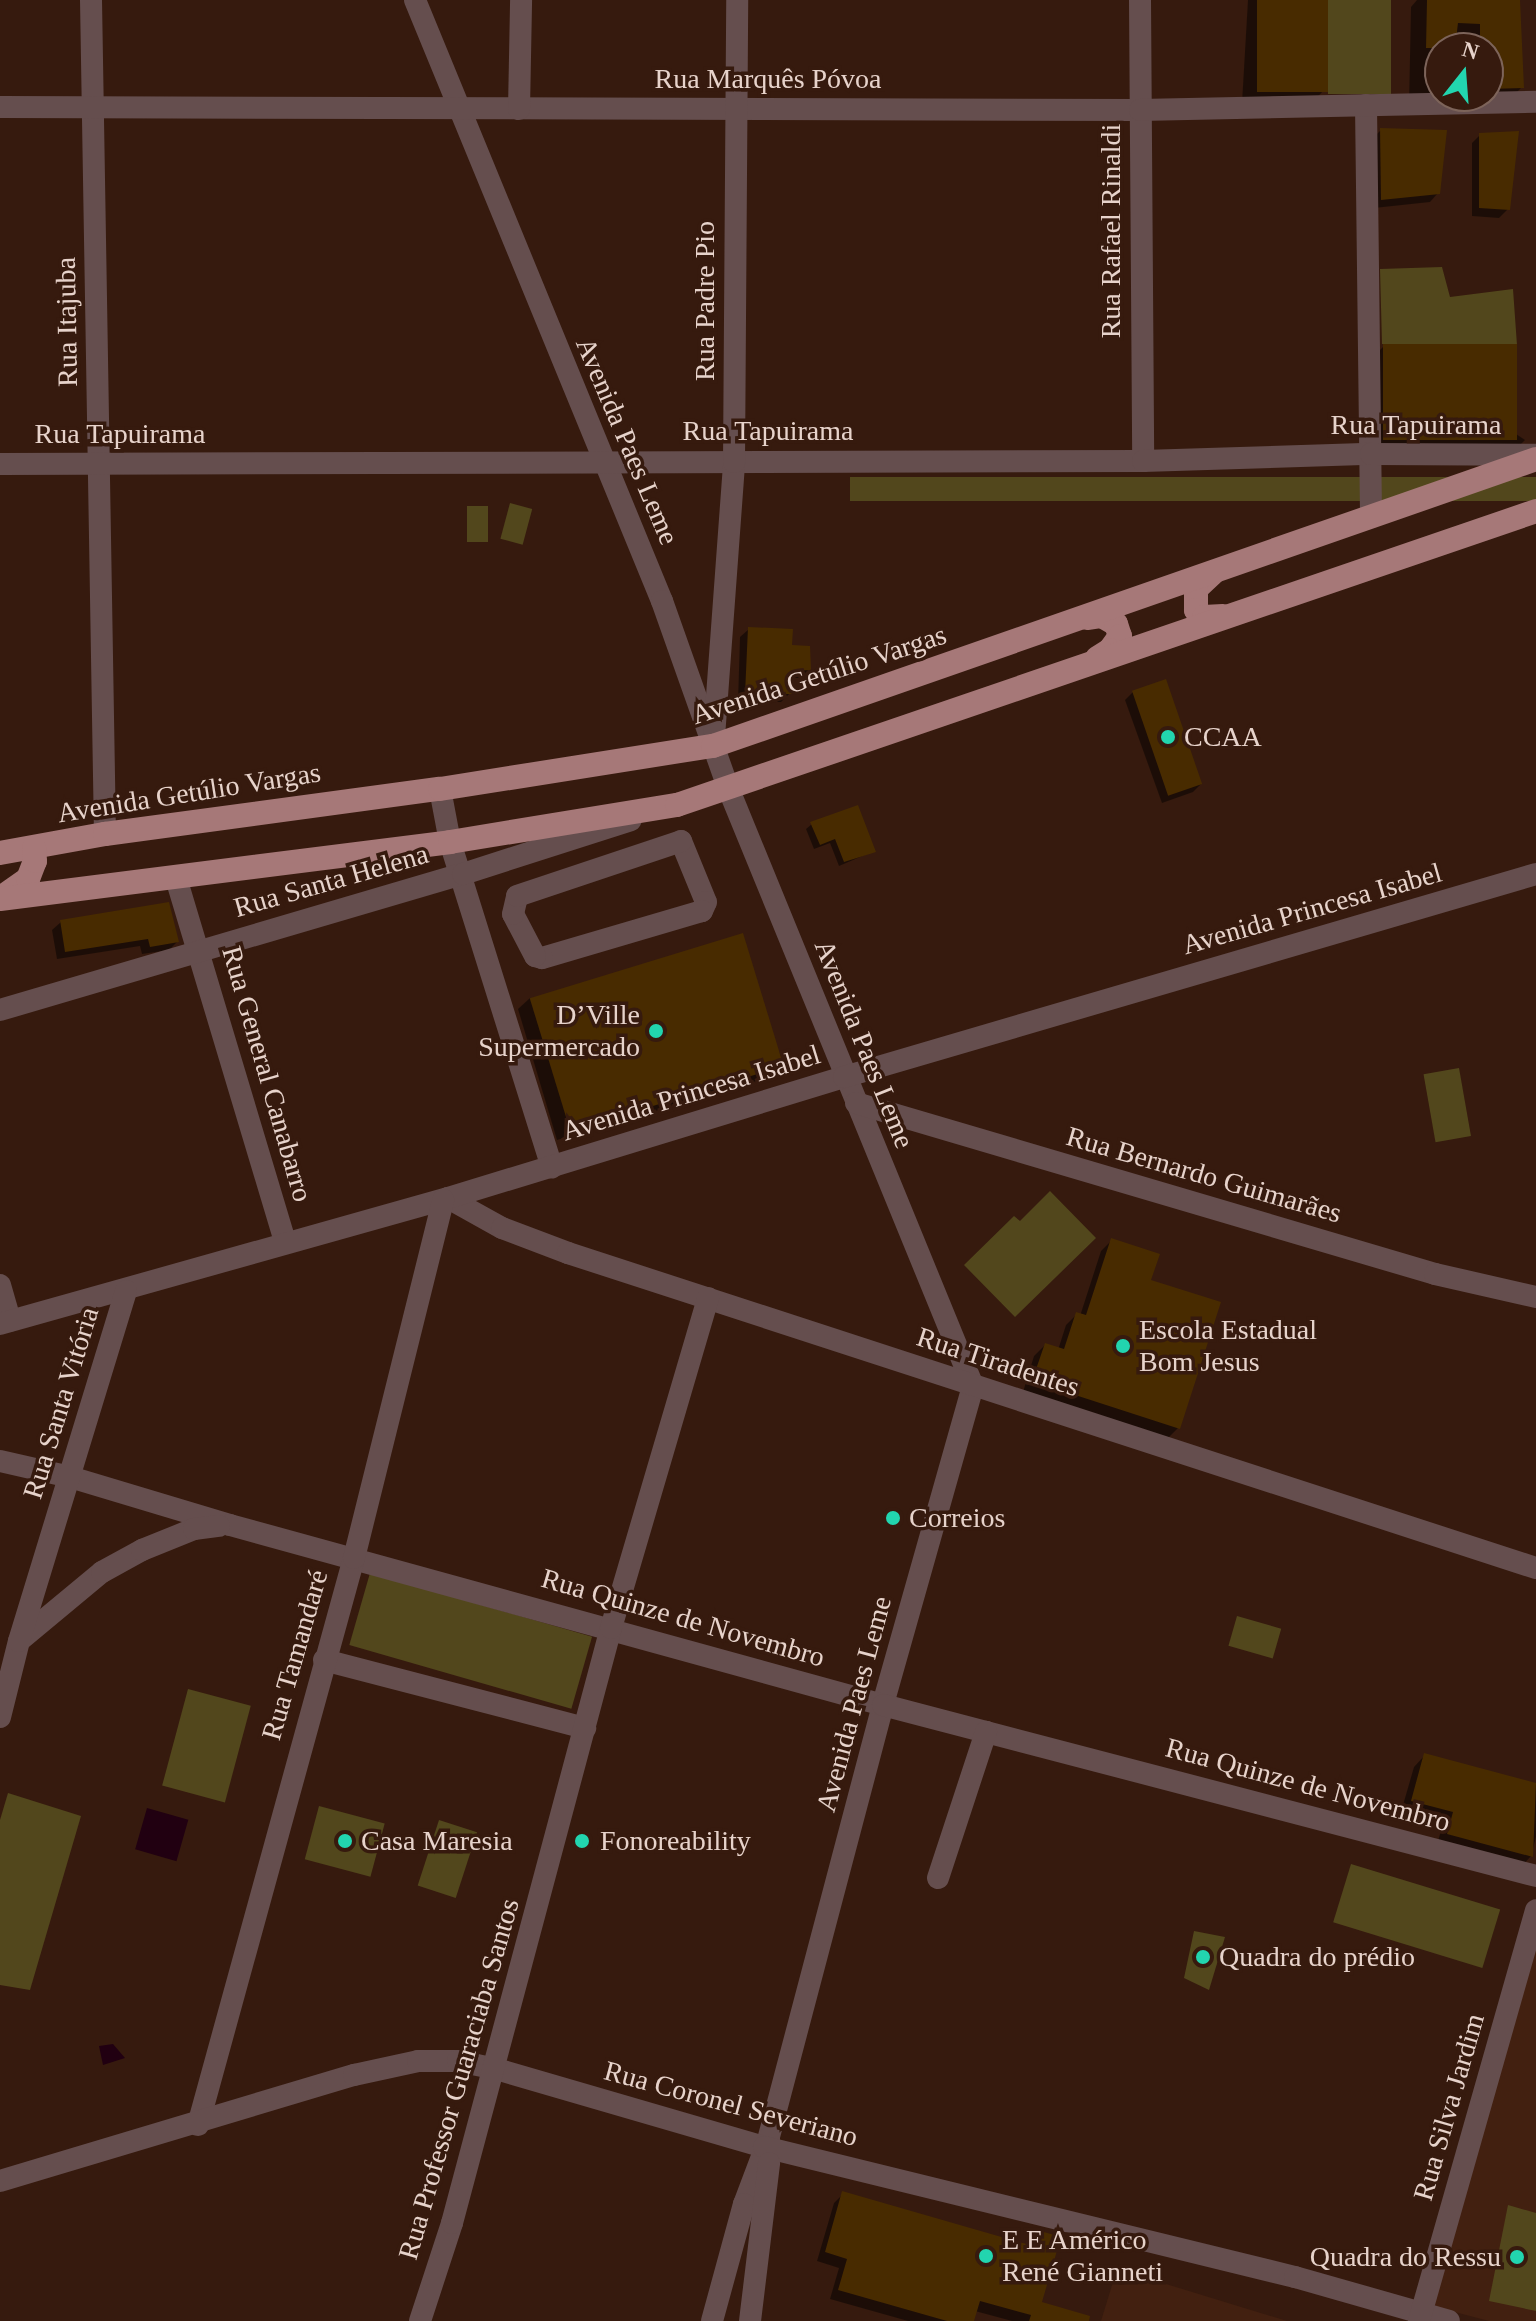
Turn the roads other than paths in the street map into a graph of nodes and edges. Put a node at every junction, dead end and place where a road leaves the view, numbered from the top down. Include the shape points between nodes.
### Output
1 (91, 0) edge
2 (415, 0) edge
3 (521, 0) edge
4 (737, 0) edge
5 (1140, 0) edge
6 (1536, 102) edge
7 (1366, 105) junction
8 (0, 107) edge
9 (92, 107) junction
10 (736, 108) junction
11 (519, 109) junction
12 (459, 110) junction
13 (1140, 110) junction
14 (1371, 454) junction
15 (1536, 457) edge
16 (602, 461) junction
17 (1143, 461) junction
18 (734, 462) junction
19 (0, 464) edge
20 (100, 465) junction
21 (1536, 511) edge
22 (1371, 517) junction
23 (1222, 567) junction
24 (1235, 614) junction
25 (1077, 619) junction
26 (1088, 663) junction
27 (713, 746) junction
28 (440, 789) junction
29 (729, 790) junction
30 (677, 805) junction
31 (105, 834) junction
32 (575, 838) junction
33 (450, 842) junction
34 (34, 848) junction
35 (0, 853) edge
36 (463, 874) junction
37 (583, 874) junction
38 (1536, 874) edge
39 (176, 878) junction
40 (0, 899) edge
41 (513, 914) junction
42 (478, 924) junction
43 (200, 951) junction
44 (0, 1010) edge
45 (844, 1077) junction
46 (856, 1103) junction
47 (552, 1167) junction
48 (445, 1199) junction
49 (285, 1242) junction
50 (0, 1285) edge
51 (126, 1291) junction
52 (1536, 1297) edge
53 (708, 1298) junction
54 (5, 1323) edge
55 (973, 1386) junction
56 (0, 1461) edge
57 (70, 1477) junction
58 (230, 1525) junction
59 (354, 1558) junction
60 (1536, 1568) edge
61 (611, 1628) junction
62 (19, 1641) junction
63 (324, 1660) junction
64 (883, 1705) junction
65 (0, 1717) edge
66 (585, 1728) junction
67 (986, 1732) junction
68 (1536, 1876) edge
69 (938, 1878) dead end
70 (1536, 1910) edge
71 (496, 2069) junction
72 (198, 2125) junction
73 (768, 2145) junction
74 (0, 2181) edge
75 (1420, 2317) edge
76 (420, 2321) edge
77 (712, 2321) edge
78 (750, 2321) edge
79 (1449, 2321) edge

1 - 9 street, Rua Itajuba
2 - 12 street, Avenida Paes Leme
3 - 11 street
4 - 10 street, Rua Padre Pio
5 - 13 street, Rua Rafael Rinaldi
6 - 7 street, Rua Marquês Póvoa
7 - 13 street, Rua Marquês Póvoa
7 - 14 street
8 - 9 street, Rua Marquês Póvoa
9 - 12 street, Rua Marquês Póvoa
9 - 20 street, Rua Itajuba
10 - 11 street, Rua Marquês Póvoa
10 - 13 street, Rua Marquês Póvoa
10 - 18 street, Rua Padre Pio
11 - 12 street, Rua Marquês Póvoa
12 - 16 street, Avenida Paes Leme
13 - 17 street, Rua Rafael Rinaldi
14 - 15 street, Rua Tapuirama
14 - 17 street, Rua Tapuirama
14 - 22 street
15 - 22 main road, Avenida Getúlio Vargas
16 - 18 street, Rua Tapuirama
16 - 20 street, Rua Tapuirama
16 - 27 street, Avenida Paes Leme via 662,601
17 - 18 street, Rua Tapuirama
18 - 27 street, Rua Padre Pio
19 - 20 street, Rua Tapuirama
20 - 31 street, Rua Itajuba
21 - 24 main road
22 - 23 main road, Avenida Getúlio Vargas
23 - 24 main road via 1196,589 1196,610 1204,617
23 - 25 main road, Avenida Getúlio Vargas
24 - 26 main road
25 - 26 main road via 1102,616 1116,624 1120,636 1110,650
25 - 27 main road, Avenida Getúlio Vargas
26 - 29 main road
27 - 28 main road, Avenida Getúlio Vargas
27 - 29 street, Avenida Paes Leme
28 - 31 main road, Avenida Getúlio Vargas
28 - 33 street
29 - 30 main road
29 - 45 street, Avenida Paes Leme
30 - 32 street, Rua Santa Helena
30 - 33 main road
31 - 34 main road, Avenida Getúlio Vargas
32 - 36 street, Rua Santa Helena
32 - 37 street
33 - 36 street
33 - 39 main road
34 - 35 main road, Avenida Getúlio Vargas
34 - 40 main road via 28,879
36 - 42 street
36 - 43 street, Rua Santa Helena
37 - 41 street via 517,896
37 - 41 street via 681,841 706,902 702,911 542,958 535,956
38 - 45 street, Avenida Princesa Isabel
39 - 40 main road
39 - 43 street, Rua General Canabarro
41 - 42 street
42 - 47 street
43 - 44 street, Rua Santa Helena
43 - 49 street, Rua General Canabarro
45 - 46 street, Avenida Paes Leme
45 - 47 street, Avenida Princesa Isabel
46 - 52 street, Rua Bernardo Guimarães via 1419,1269
46 - 55 street, Avenida Paes Leme
47 - 48 street, Avenida Princesa Isabel
48 - 49 street, Avenida Princesa Isabel
48 - 53 street, Rua Tiradentes via 502,1228
48 - 59 street, Rua Tamandaré
49 - 51 street, Avenida Princesa Isabel
50 - 54 street
51 - 54 street, Avenida Princesa Isabel
51 - 57 street, Rua Santa Vitória
53 - 55 street, Rua Tiradentes
53 - 61 street, Rua Professor Guaraciaba Santos
55 - 60 street, Rua Tiradentes
55 - 64 street, Avenida Paes Leme
56 - 57 street, Rua Quinze de Novembro
57 - 58 street, Rua Quinze de Novembro
57 - 62 street, Rua Santa Vitória
58 - 59 street, Rua Quinze de Novembro
58 - 62 street via 194,1529 142,1550 102,1572
59 - 61 street, Rua Quinze de Novembro
59 - 63 street, Rua Tamandaré
61 - 64 street, Rua Quinze de Novembro
61 - 66 street, Rua Professor Guaraciaba Santos
62 - 65 street, Rua Santa Vitória
63 - 66 street
63 - 72 street, Rua Tamandaré
64 - 67 street, Rua Quinze de Novembro
64 - 73 street, Avenida Paes Leme
66 - 71 street, Rua Professor Guaraciaba Santos
67 - 68 street, Rua Quinze de Novembro
67 - 69 street
70 - 75 street, Rua Silva Jardim
71 - 72 street, Rua Coronel Severiano via 458,2061 418,2061 354,2075
71 - 73 street, Rua Coronel Severiano
71 - 76 street, Rua Professor Guaraciaba Santos
72 - 74 street, Rua Coronel Severiano
73 - 75 street, Rua Coronel Severiano via 1295,2277
73 - 77 street
73 - 78 street
75 - 79 street, Rua Coronel Severiano

